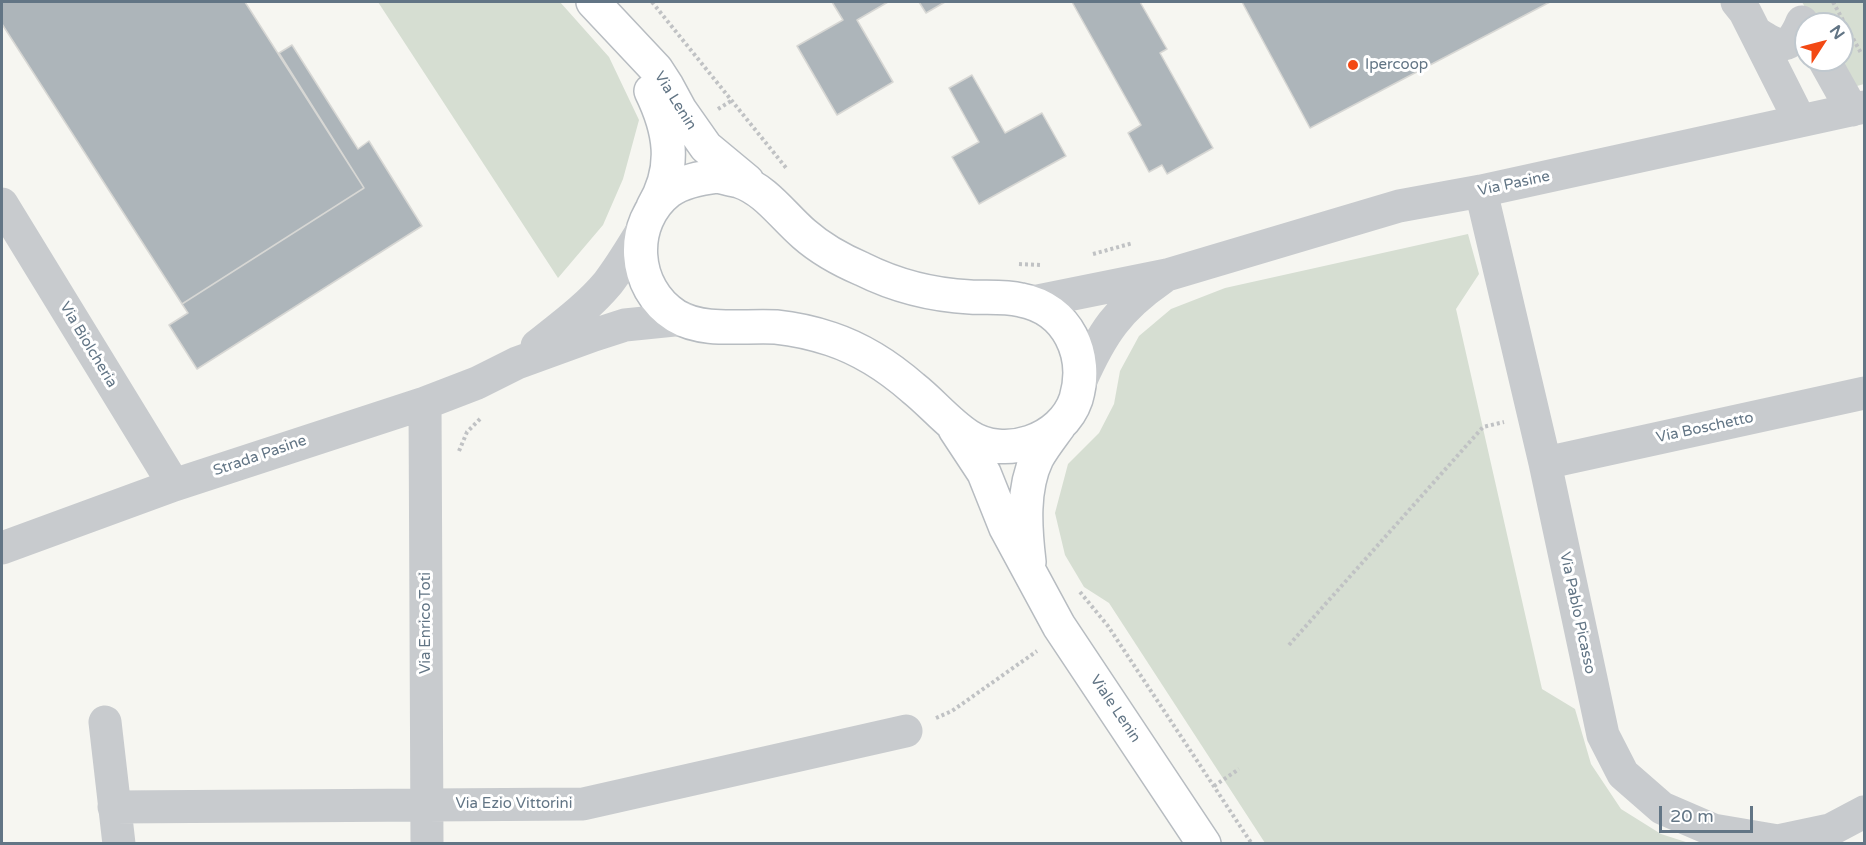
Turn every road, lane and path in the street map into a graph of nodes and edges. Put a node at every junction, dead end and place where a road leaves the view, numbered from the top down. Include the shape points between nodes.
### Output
1 (593, 2) edge
2 (652, 2) edge
3 (1737, 2) edge
4 (1833, 2) edge
5 (1755, 32) junction
6 (1794, 39) edge
7 (1864, 60) edge
8 (1832, 72) edge
9 (731, 101) junction
10 (1858, 109) edge
11 (1800, 121) junction
12 (690, 125) junction
13 (790, 173) dead end
14 (1481, 191) junction
15 (762, 194) junction
16 (2, 204) edge
17 (647, 220) junction
18 (11, 237) edge
19 (1133, 243) dead end
20 (1089, 255) dead end
21 (1008, 264) dead end
22 (1045, 265) dead end
23 (1167, 275) junction
24 (1033, 302) junction
25 (684, 319) junction
26 (517, 363) junction
27 (1081, 380) junction
28 (1864, 393) edge
29 (425, 403) junction
30 (491, 413) dead end
31 (1534, 415) junction
32 (950, 422) junction
33 (1061, 424) junction
34 (457, 456) dead end
35 (1545, 463) junction
36 (174, 485) junction
37 (2, 548) edge
38 (1030, 572) junction
39 (1077, 587) dead end
40 (1108, 626) junction
41 (1289, 645) dead end
42 (1074, 648) junction
43 (105, 722) dead end
44 (906, 731) joint
45 (1239, 769) dead end
46 (1214, 786) junction
47 (427, 805) junction
48 (114, 807) junction
49 (1864, 812) edge
50 (119, 843) edge
51 (427, 843) edge
52 (1204, 843) edge
53 (1252, 843) edge

1 - 12 main road, Via Lenin via 656,69
1 - 17 main road, Via Lenin via 661,110 669,149 668,171
2 - 9 path
3 - 5 street
4 - 7 path
5 - 6 street via 1773,44 1784,45
5 - 11 street
8 - 10 street
9 - 12 path
9 - 13 path
10 - 11 street, Via Pasine
11 - 14 street, Via Pasine
12 - 15 main road, Via Lenin via 714,154
14 - 23 street, Via Pasine via 1400,206
14 - 31 street, Via Pablo Picasso
15 - 17 main road via 741,181 717,176 692,180 670,190
15 - 24 main road via 829,253 900,286 941,295 1009,297
16 - 18 street, Via Biolcheria
17 - 25 main road via 639,256 645,280 658,301
17 - 26 street via 606,284
18 - 36 street, Via Biolcheria
19 - 20 path
21 - 22 path
23 - 24 street, Via Pasine
23 - 27 street via 1116,317 1101,337
24 - 27 main road via 1054,315 1070,333 1079,355
25 - 26 street via 625,325
25 - 32 main road via 701,325 794,330 833,340 892,371
26 - 29 street, Strada Pasine
27 - 33 main road via 1074,403
28 - 35 street, Via Boschetto
29 - 36 street, Strada Pasine
29 - 47 street, Via Enrico Toti
30 - 34 path via 467,432
31 - 35 street, Via Pablo Picasso
31 - 41 path via 1483,427
32 - 33 main road via 970,438 993,446 1018,446 1041,438
32 - 38 main road, Viale Lenin via 984,473 1006,528
33 - 38 main road via 1037,458 1028,492
35 - 49 street, Via Pablo Picasso via 1603,735 1623,774 1662,808 1713,830 1778,841 1830,830
36 - 37 street, Strada Pasine
38 - 42 main road, Viale Lenin
39 - 40 path
40 - 42 path
40 - 46 path
42 - 44 path via 1052,664 1042,648 952,711
42 - 52 main road, Viale Lenin
43 - 48 street
44 - 47 street, Via Ezio Vittorini via 583,804
45 - 46 path
46 - 53 path
47 - 48 street, Via Ezio Vittorini
47 - 51 street, Via Enrico Toti
48 - 50 street

